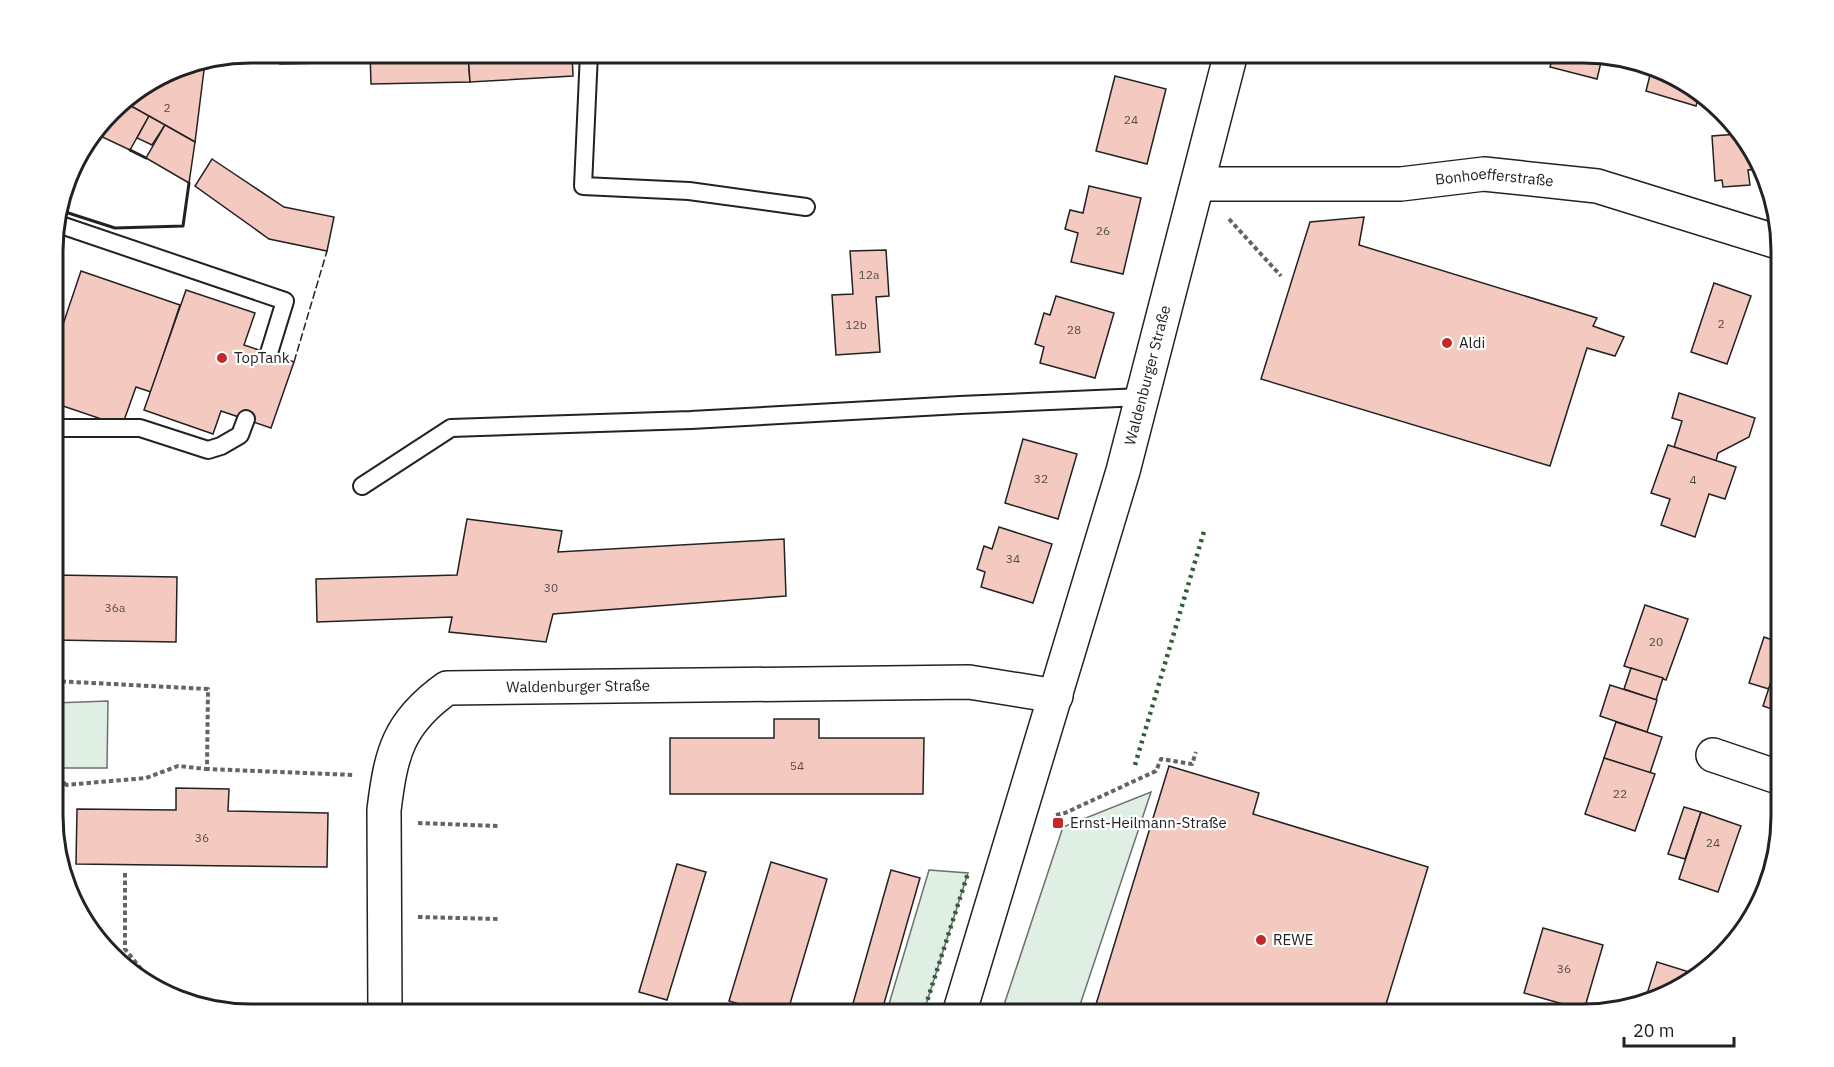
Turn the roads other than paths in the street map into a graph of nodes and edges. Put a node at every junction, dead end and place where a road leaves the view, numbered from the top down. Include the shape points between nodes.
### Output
1 (589, 63) edge
2 (1228, 63) edge
3 (1198, 184) junction
4 (806, 207) dead end
5 (65, 227) edge
6 (1771, 240) edge
7 (269, 353) dead end
8 (1142, 397) junction
9 (246, 419) dead end
10 (63, 428) edge
11 (362, 486) dead end
12 (1056, 696) junction
13 (1713, 755) dead end
14 (1771, 775) edge
15 (385, 1004) edge
16 (962, 1004) edge

1 - 4 lane via 583,186 689,191
2 - 3 street, Waldenburger Straße
3 - 6 street, Bonhoefferstraße via 1401,184 1484,174 1597,186
3 - 8 street, Waldenburger Straße
5 - 7 lane via 285,301
8 - 11 lane via 451,428
8 - 12 street, Waldenburger Straße
9 - 10 lane via 240,435 208,450 140,428
12 - 15 street, Waldenburger Straße via 969,682 447,688 426,703 407,725 394,751 388,777 384,810
12 - 16 street, Waldenburger Straße
13 - 14 street

